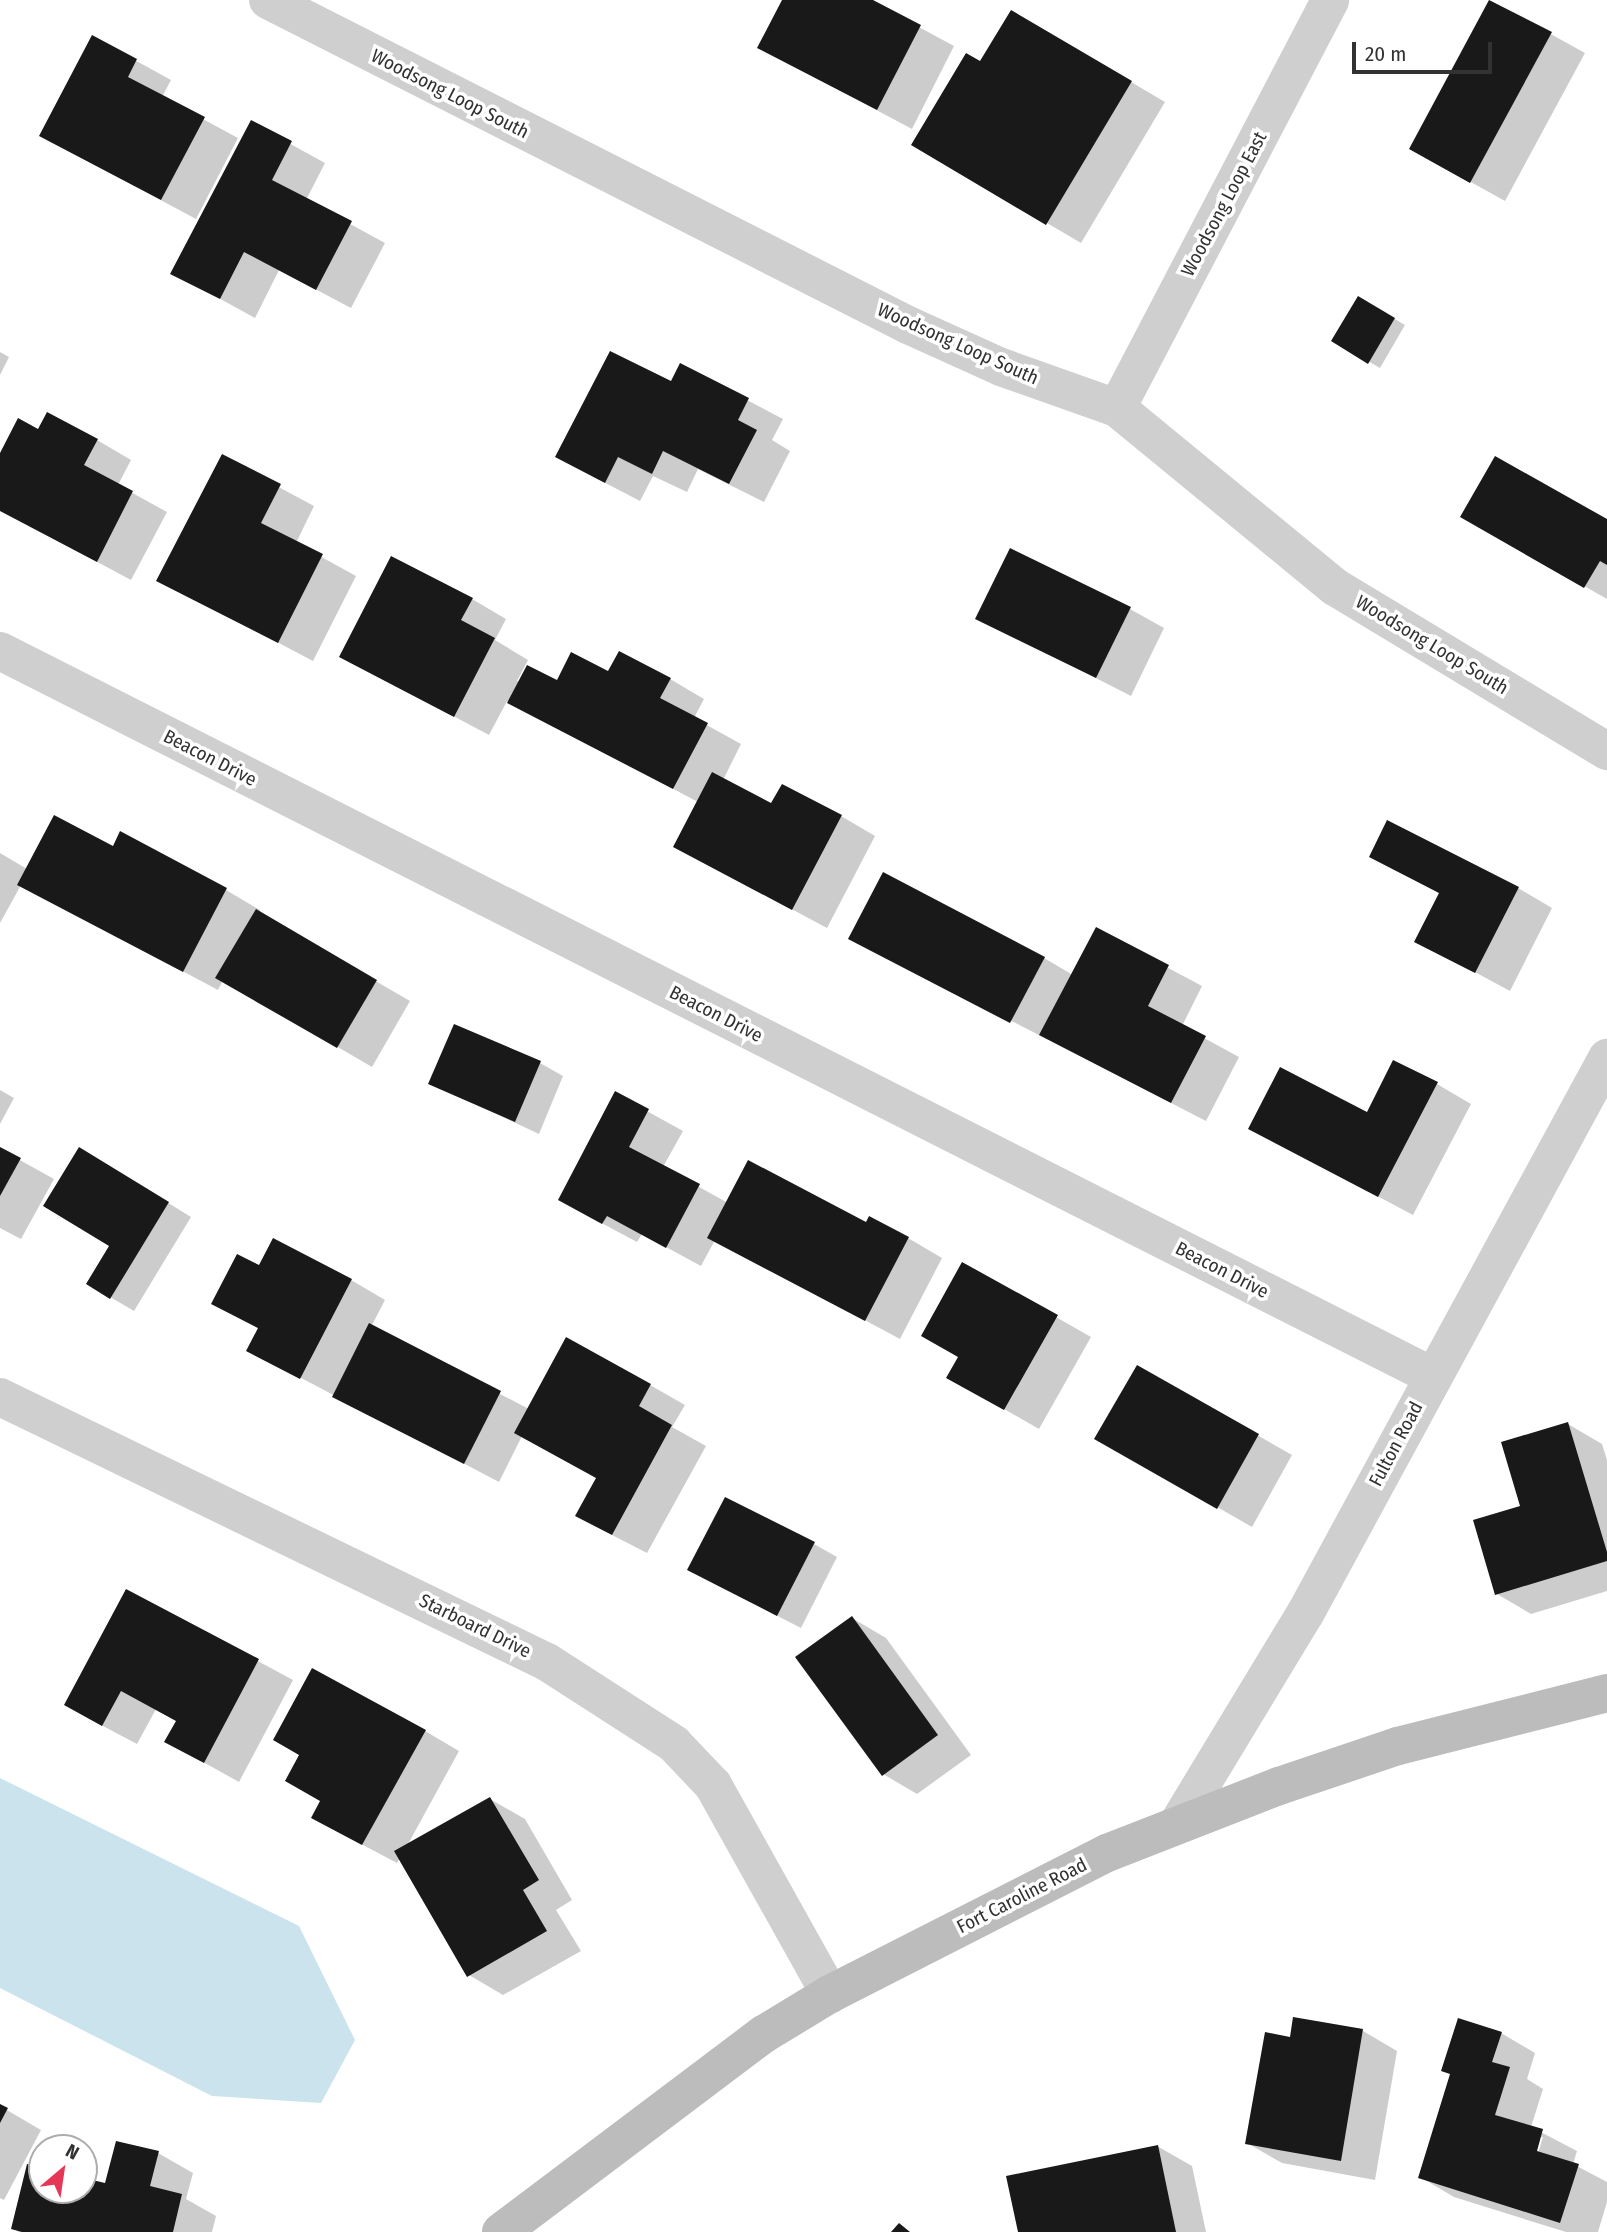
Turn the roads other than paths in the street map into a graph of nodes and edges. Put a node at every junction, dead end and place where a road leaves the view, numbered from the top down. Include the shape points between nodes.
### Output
1 (268, 0) edge
2 (1330, 0) edge
3 (1117, 408) junction
4 (0, 651) edge
5 (1607, 751) edge
6 (1607, 1058) edge
7 (1433, 1376) junction
8 (0, 1397) edge
9 (1607, 1693) edge
10 (1177, 1825) junction
11 (830, 1994) junction
12 (501, 2232) edge

1 - 3 street, Woodsong Loop South via 908,325 1001,367
2 - 3 street, Woodsong Loop East
3 - 5 street, Woodsong Loop South via 1335,587
4 - 7 street, Beacon Drive
6 - 7 street, Fulton Road
7 - 10 street, Fulton Road via 1305,1614
8 - 11 street, Starboard Drive via 547,1662 674,1744 713,1785
9 - 10 street, Fort Caroline Road via 1398,1746
10 - 11 street, Fort Caroline Road via 1107,1853
11 - 12 street, Fort Caroline Road via 764,2034

